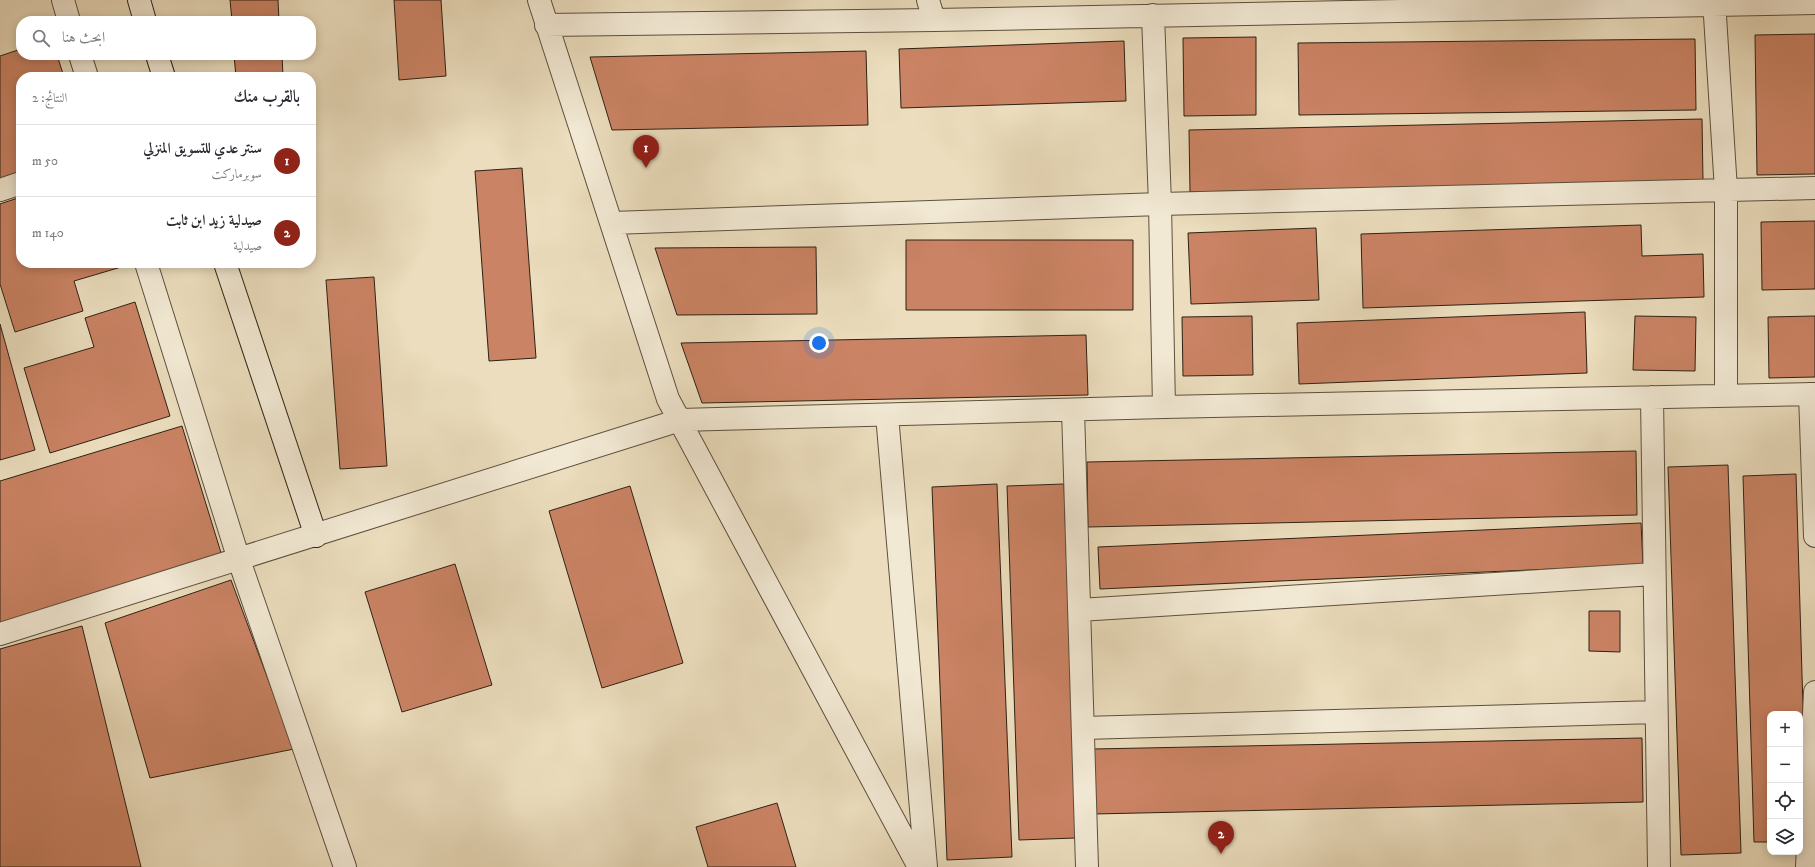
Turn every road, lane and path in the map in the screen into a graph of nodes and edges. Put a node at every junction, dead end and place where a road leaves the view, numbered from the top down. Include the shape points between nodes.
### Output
1 (63, 0) edge
2 (139, 0) edge
3 (539, 0) edge
4 (1714, 3) edge
5 (1815, 3) edge
6 (932, 10) edge
7 (1153, 15) junction
8 (68, 16) edge
9 (144, 16) edge
10 (546, 25) junction
11 (82, 60) edge
12 (159, 60) edge
13 (85, 72) edge
14 (162, 72) edge
15 (16, 184) edge
16 (1815, 188) edge
17 (0, 190) edge
18 (1726, 190) junction
19 (1160, 204) junction
20 (612, 223) junction
21 (148, 268) edge
22 (227, 268) edge
23 (1813, 394) edge
24 (1726, 396) junction
25 (1652, 397) junction
26 (1164, 407) junction
27 (1073, 410) junction
28 (886, 415) junction
29 (680, 420) junction
30 (316, 536) junction
31 (1815, 536) edge
32 (239, 560) junction
33 (1654, 574) junction
34 (1079, 610) junction
35 (0, 634) edge
36 (1815, 692) edge
37 (1656, 712) junction
38 (1083, 728) junction
39 (345, 867) edge
40 (919, 867) edge
41 (926, 867) edge
42 (1087, 867) edge
43 (1659, 867) edge
44 (1807, 867) edge

1 - 8 street
2 - 9 street
3 - 10 street
4 - 5 street
4 - 7 street
4 - 18 street
6 - 7 street
6 - 10 street
7 - 19 street
10 - 20 street
11 - 13 street
12 - 14 street
15 - 17 street
16 - 18 street
18 - 19 street
18 - 24 street
19 - 20 street
19 - 26 street
20 - 29 street via 668,399
21 - 32 street
22 - 30 street
23 - 24 street
23 - 31 street
24 - 25 street
25 - 26 street
25 - 33 street
26 - 27 street
27 - 28 street
27 - 34 street
28 - 29 street
28 - 41 street
29 - 30 street
29 - 40 street
30 - 32 street
32 - 35 street
32 - 39 street
33 - 34 street
33 - 37 street
34 - 38 street
36 - 44 street
37 - 38 street
37 - 43 street
38 - 42 street

